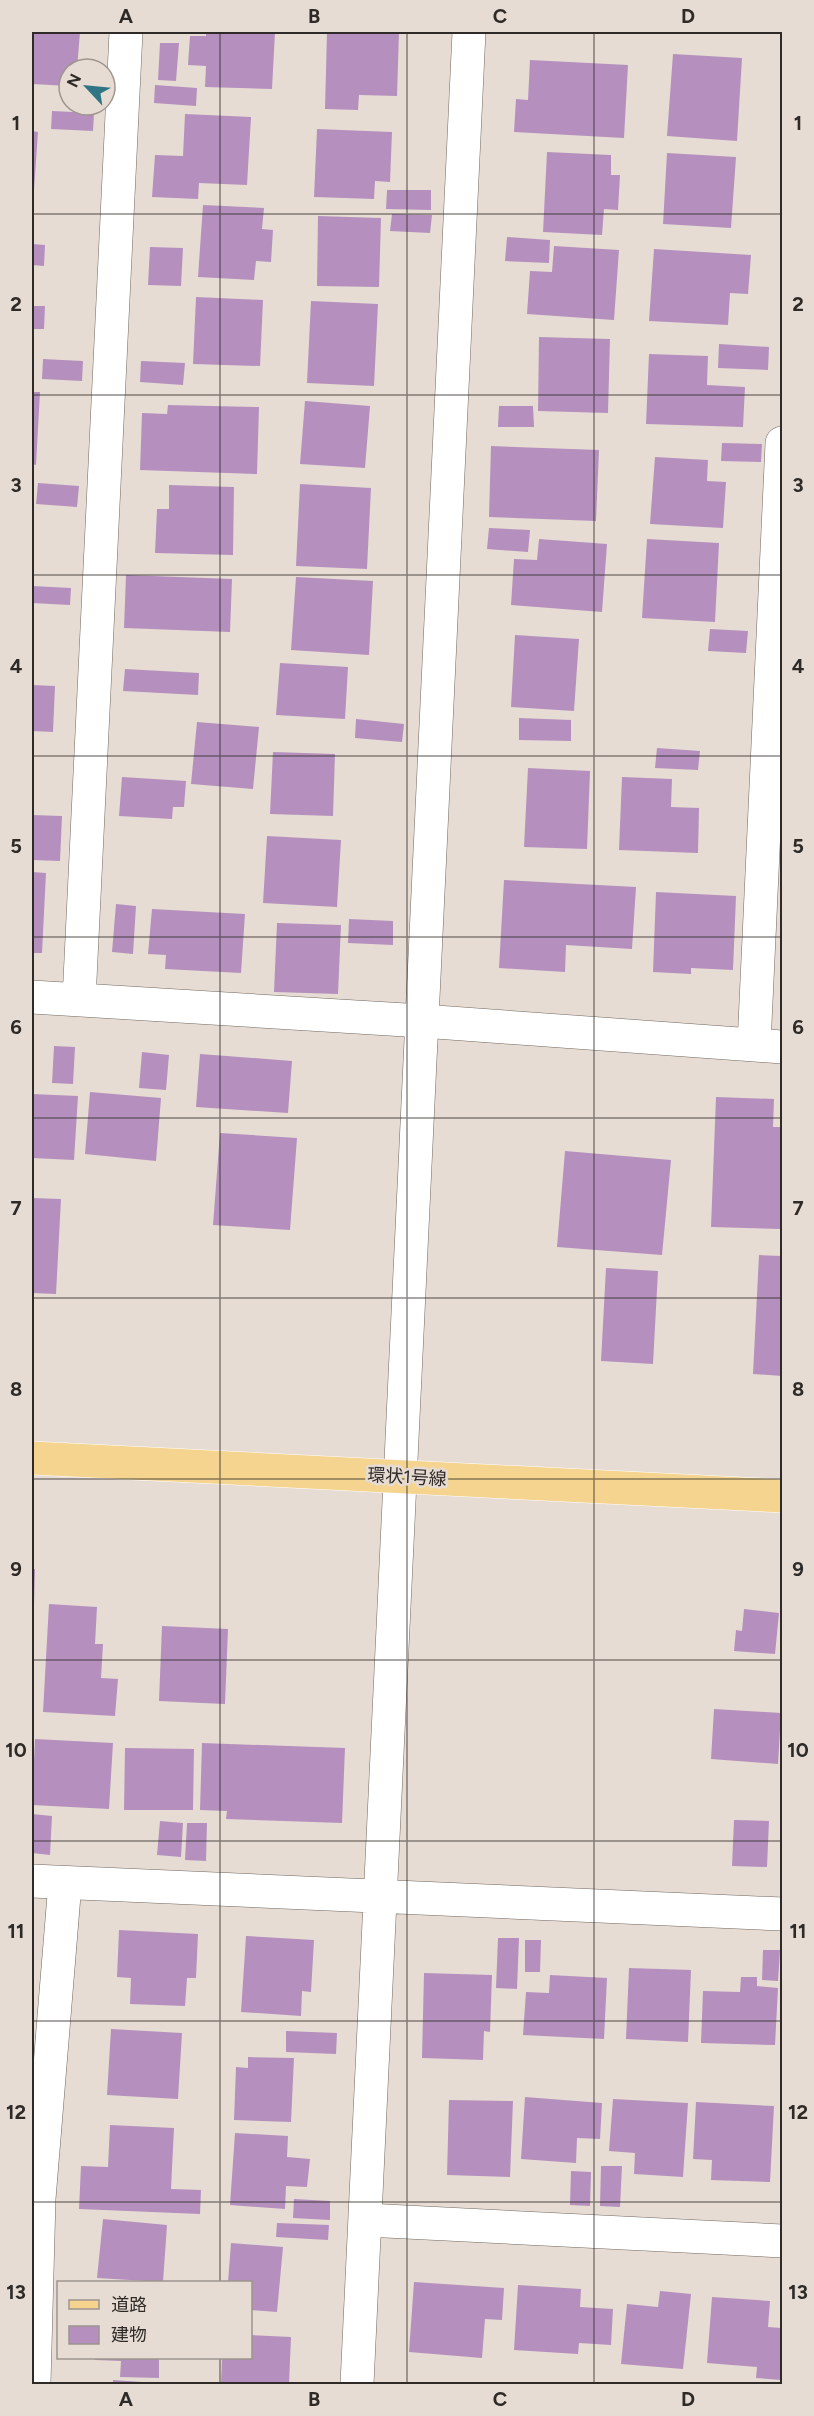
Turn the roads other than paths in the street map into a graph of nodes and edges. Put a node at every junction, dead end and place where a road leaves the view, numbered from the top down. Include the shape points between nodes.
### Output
1 (126, 32) edge
2 (469, 32) edge
3 (783, 443) edge
4 (32, 998) edge
5 (79, 1000) junction
6 (422, 1021) junction
7 (768, 1046) edge
8 (32, 1458) edge
9 (401, 1477) junction
10 (783, 1496) edge
11 (32, 1881) edge
12 (65, 1883) junction
13 (381, 1896) junction
14 (783, 1914) edge
15 (35, 2199) edge
16 (366, 2220) junction
17 (783, 2241) edge
18 (34, 2385) edge
19 (357, 2385) edge

1 - 5 street
2 - 6 street
3 - 7 street
4 - 5 street
5 - 6 street
6 - 7 street
6 - 9 street
8 - 9 main road, 環状1号線
9 - 10 main road, 環状1号線
9 - 13 street
11 - 12 street
12 - 13 street
12 - 15 street
13 - 14 street
13 - 16 street
15 - 18 street
16 - 17 street
16 - 19 street

